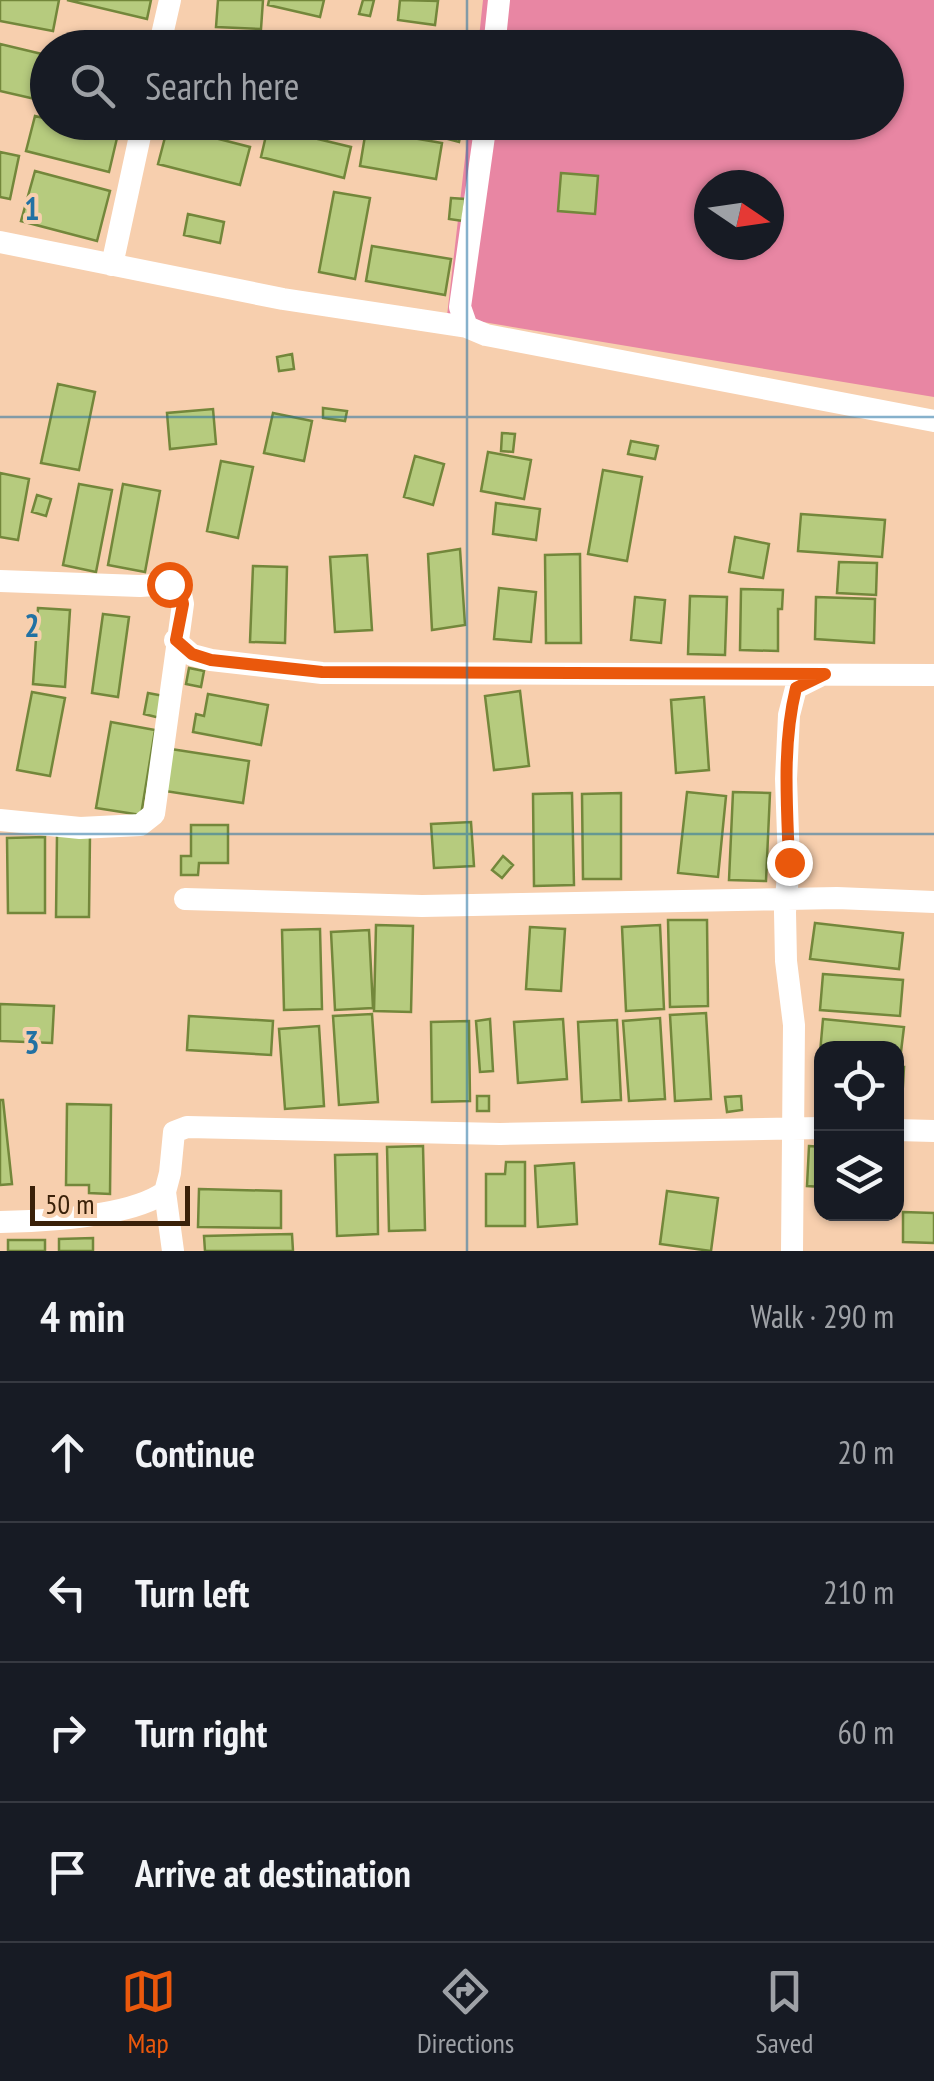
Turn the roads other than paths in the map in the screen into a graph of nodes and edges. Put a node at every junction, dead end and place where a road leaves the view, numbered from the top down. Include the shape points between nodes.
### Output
1 (170, 0) edge
2 (499, 0) edge
3 (163, 30) edge
4 (496, 30) edge
5 (139, 140) edge
6 (483, 140) edge
7 (0, 242) edge
8 (112, 265) junction
9 (467, 327) junction
10 (934, 420) edge
11 (0, 580) edge
12 (176, 640) junction
13 (825, 674) junction
14 (934, 674) edge
15 (0, 820) edge
16 (185, 899) dead end
17 (786, 900) junction
18 (934, 902) edge
19 (791, 1128) junction
20 (814, 1128) edge
21 (904, 1130) edge
22 (934, 1132) edge
23 (164, 1192) junction
24 (0, 1222) edge
25 (173, 1251) edge
26 (792, 1251) edge

1 - 3 street
2 - 4 street
5 - 8 street
6 - 9 street via 460,307
7 - 8 street
8 - 9 street
9 - 10 street
11 - 12 street via 169,584 180,589 183,604
12 - 13 street via 211,660 322,672
12 - 15 street via 154,814 140,825 80,828
13 - 14 street
13 - 17 street via 796,688 789,715
16 - 17 street via 422,906
17 - 18 street
17 - 19 street via 794,1025
19 - 20 street
19 - 23 street via 500,1134 186,1127 174,1132
19 - 26 street
21 - 22 street
23 - 24 street via 148,1204
23 - 25 street

